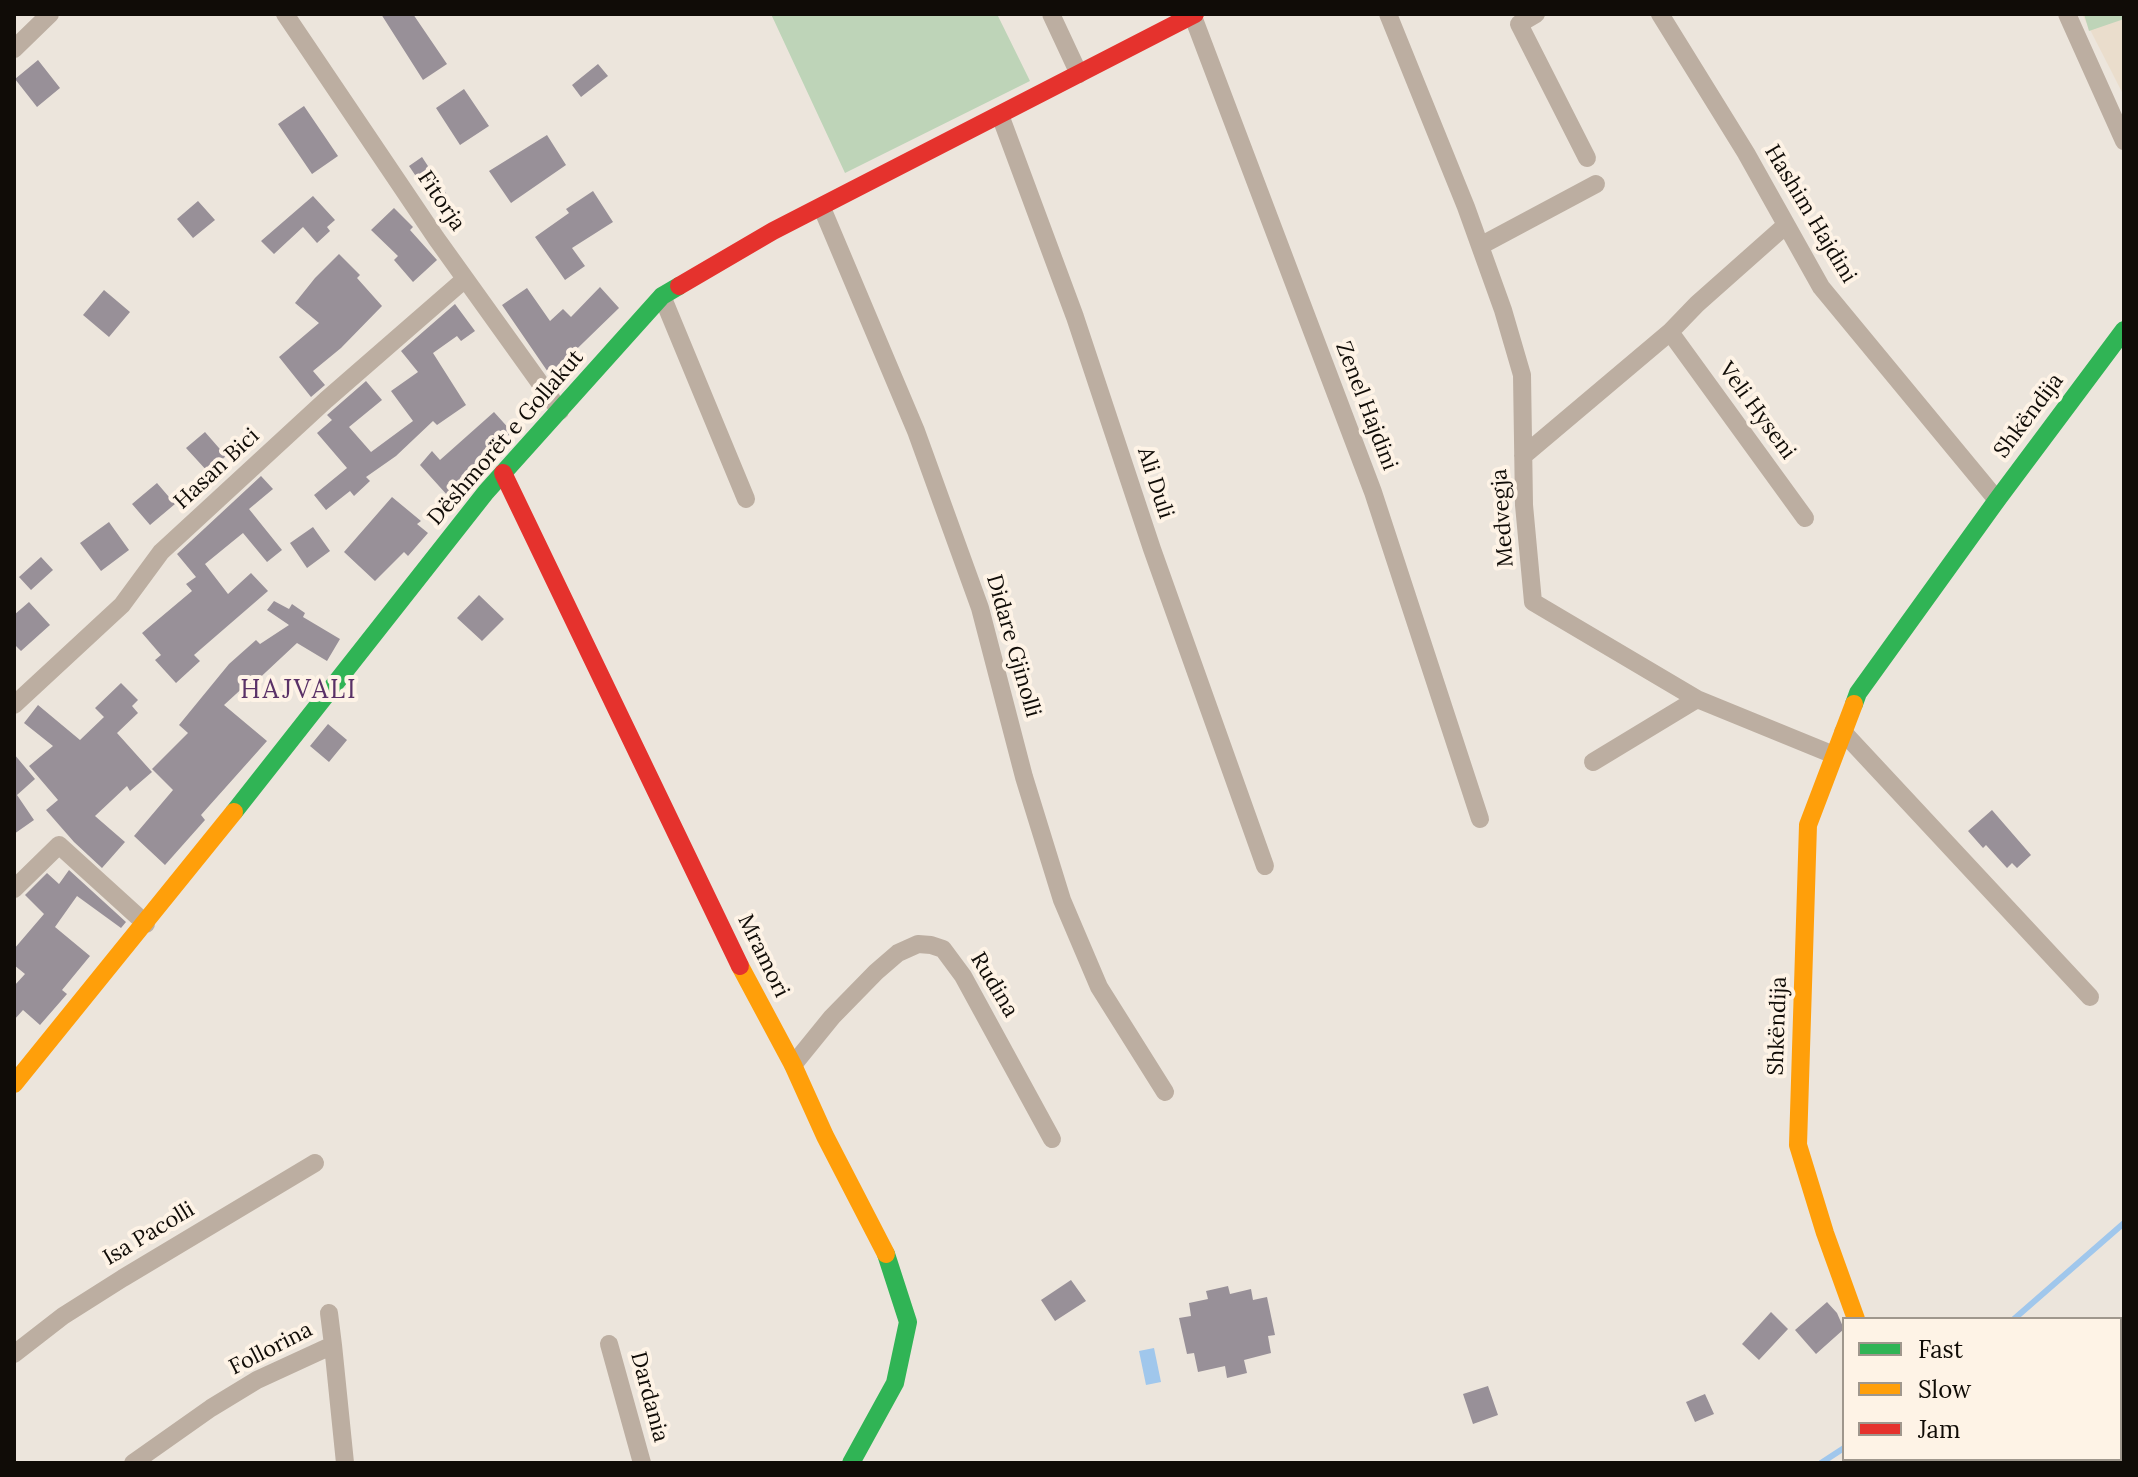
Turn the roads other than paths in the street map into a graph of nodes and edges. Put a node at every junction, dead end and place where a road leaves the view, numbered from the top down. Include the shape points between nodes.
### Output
1 (50, 14) edge
2 (285, 14) edge
3 (1051, 14) edge
4 (1193, 14) edge
5 (1388, 14) edge
6 (1536, 14) edge
7 (1660, 14) edge
8 (2067, 14) edge
9 (14, 49) edge
10 (1079, 74) junction
11 (1000, 115) junction
12 (2124, 141) edge
13 (1587, 158) dead end
14 (1596, 184) dead end
15 (822, 208) junction
16 (1786, 225) junction
17 (1480, 246) junction
18 (465, 279) junction
19 (662, 296) junction
20 (2124, 330) edge
21 (1670, 332) junction
22 (560, 411) junction
23 (1523, 456) junction
24 (503, 473) junction
25 (746, 499) dead end
26 (1997, 500) junction
27 (1805, 518) dead end
28 (1697, 699) junction
29 (14, 705) edge
30 (1843, 732) junction
31 (1834, 755) junction
32 (1593, 762) dead end
33 (1480, 819) dead end
34 (1265, 866) dead end
35 (14, 889) edge
36 (146, 924) junction
37 (2090, 997) dead end
38 (793, 1065) junction
39 (14, 1084) edge
40 (1165, 1092) dead end
41 (1052, 1139) dead end
42 (315, 1163) dead end
43 (329, 1313) dead end
44 (1855, 1317) edge
45 (609, 1344) dead end
46 (333, 1345) junction
47 (14, 1354) edge
48 (133, 1463) edge
49 (345, 1463) edge
50 (642, 1463) edge
51 (851, 1463) edge

1 - 9 street
2 - 18 street, Fitorja
3 - 10 street
4 - 10 street, Dëshmorët e Gollakut
4 - 33 street, Zenel Hajdini via 1373,492
5 - 17 street, Medvegja
6 - 13 street via 1519,24
7 - 16 street, Hashim Hajdini
8 - 12 street
10 - 11 street, Dëshmorët e Gollakut
11 - 15 street, Dëshmorët e Gollakut
11 - 34 street, Ali Duli
14 - 17 street
15 - 19 street, Dëshmorët e Gollakut
15 - 40 street, Didare Gjinolli via 916,431 980,608 1062,900 1099,987
16 - 21 street
16 - 26 street, Hashim Hajdini via 1821,287
17 - 23 street, Medvegja via 1522,375
18 - 22 street, Fitorja
18 - 29 street, Hasan Bici via 161,552 122,605
19 - 22 street, Dëshmorët e Gollakut
19 - 25 street
20 - 26 street, Shkëndija
21 - 23 street
21 - 27 street, Veli Hyseni
22 - 24 street, Dëshmorët e Gollakut
23 - 28 street, Medvegja via 1533,602
24 - 36 street, Dëshmorët e Gollakut
24 - 38 street, Mramori via 757,1002
26 - 30 street, Shkëndija via 1858,693
28 - 31 street, Medvegja
28 - 32 street
30 - 31 street, Shkëndija
30 - 37 street
31 - 44 street, Shkëndija via 1808,825 1798,1145
35 - 36 street via 59,845
36 - 39 street, Dëshmorët e Gollakut
38 - 41 street, Rudina via 876,972 898,953 918,944 931,945 943,949 963,976
38 - 51 street, Mramori via 891,1264 908,1322 895,1383
42 - 47 street, Isa Pacolli via 63,1316
43 - 46 street
45 - 50 street, Dardania
46 - 48 street, Follorina via 257,1380
46 - 49 street, Follorina

